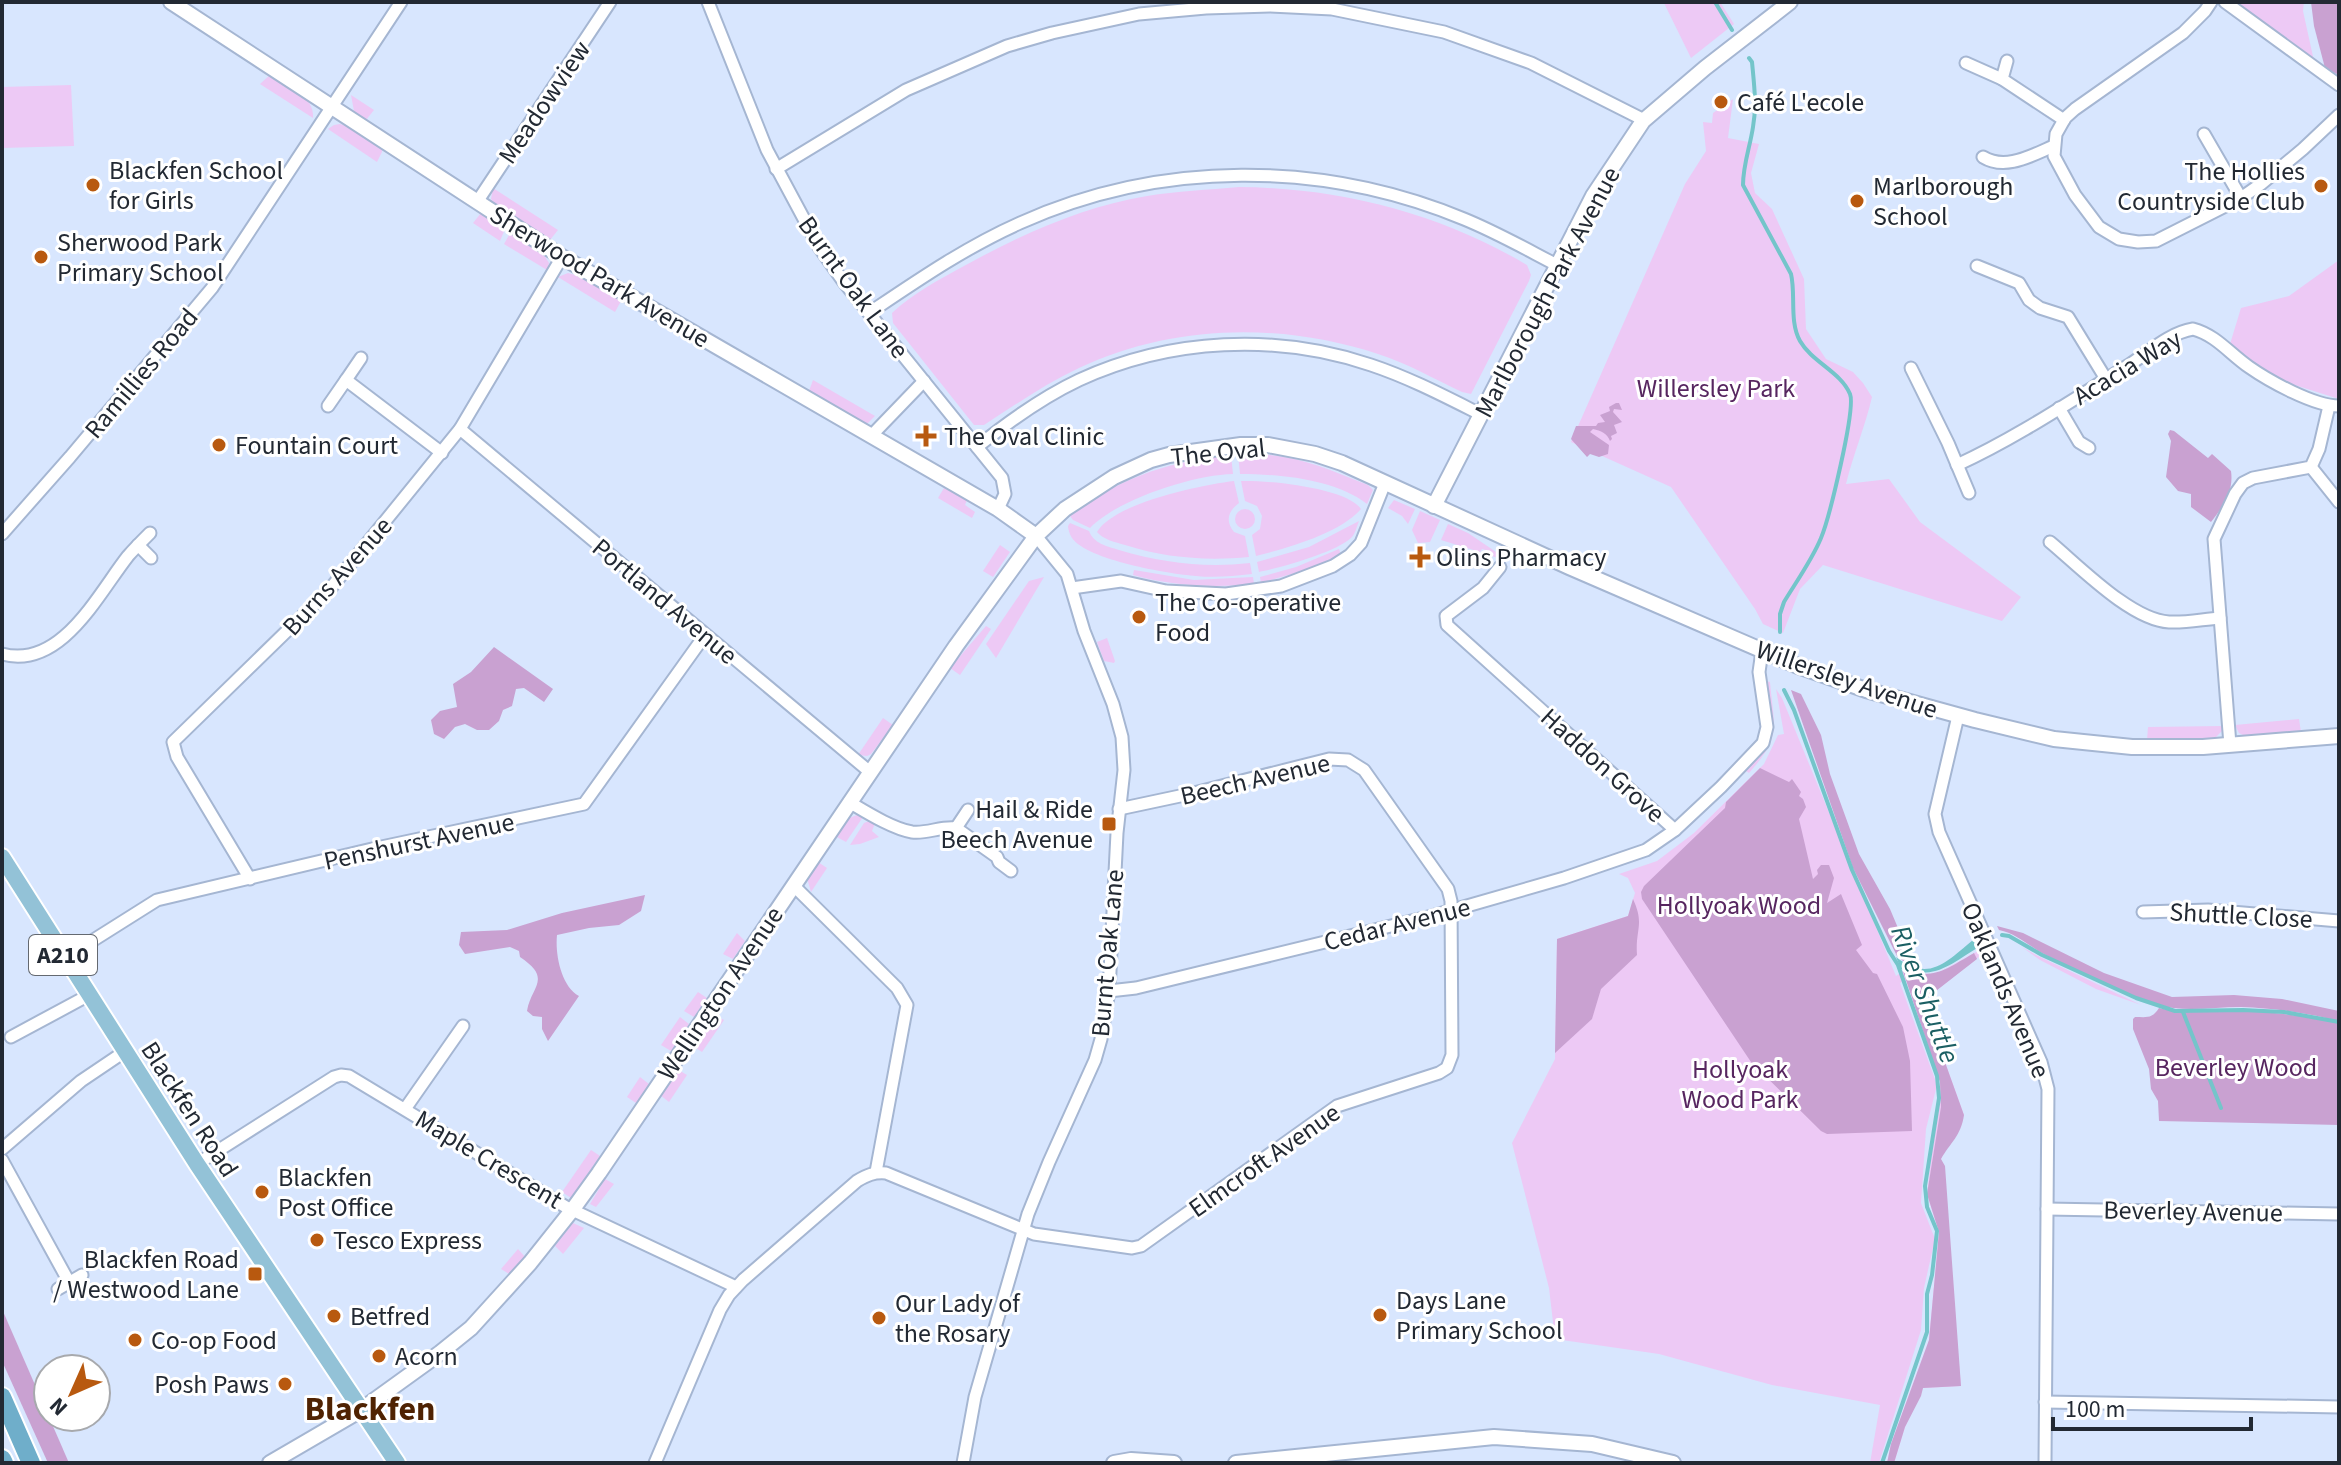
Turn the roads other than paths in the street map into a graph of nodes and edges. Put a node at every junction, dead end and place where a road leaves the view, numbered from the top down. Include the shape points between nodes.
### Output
1 (171, 2) edge
2 (401, 2) edge
3 (610, 2) edge
4 (723, 2) edge
5 (1790, 2) edge
6 (2211, 2) edge
7 (2225, 2) edge
8 (1245, 4) edge
9 (709, 6) edge
10 (2007, 61) dead end
11 (1966, 63) dead end
12 (2002, 79) junction
13 (2339, 85) edge
14 (332, 107) junction
15 (2339, 115) edge
16 (1644, 120) junction
17 (2064, 120) junction
18 (2204, 134) dead end
19 (2054, 146) junction
20 (1983, 157) dead end
21 (776, 169) junction
22 (2241, 198) junction
23 (477, 202) junction
24 (562, 257) junction
25 (1557, 265) junction
26 (1977, 266) dead end
27 (869, 313) junction
28 (361, 358) dead end
29 (1911, 368) dead end
30 (2106, 379) junction
31 (346, 380) junction
32 (924, 381) junction
33 (328, 406) dead end
34 (2334, 406) edge
35 (2059, 408) junction
36 (1482, 415) junction
37 (460, 429) junction
38 (871, 436) junction
39 (977, 447) junction
40 (2089, 448) dead end
41 (442, 453) junction
42 (1957, 465) junction
43 (2311, 467) junction
44 (1385, 483) junction
45 (1969, 493) dead end
46 (2339, 502) edge
47 (1434, 506) junction
48 (998, 509) junction
49 (150, 533) dead end
50 (2, 534) edge
51 (1036, 536) junction
52 (2050, 542) dead end
53 (138, 545) junction
54 (151, 558) dead end
55 (1500, 567) dead end
56 (1072, 588) junction
57 (2220, 618) junction
58 (705, 635) junction
59 (1762, 651) junction
60 (2, 654) edge
61 (1958, 716) junction
62 (2339, 736) edge
63 (2230, 745) junction
64 (870, 772) junction
65 (849, 802) junction
66 (1119, 809) junction
67 (968, 810) dead end
68 (956, 828) junction
69 (1675, 830) junction
70 (2, 857) edge
71 (1011, 871) dead end
72 (250, 879) junction
73 (793, 885) junction
74 (1451, 911) junction
75 (2143, 912) dead end
76 (2339, 921) edge
77 (65, 958) junction
78 (1109, 991) junction
79 (89, 995) junction
80 (463, 1026) dead end
81 (11, 1037) dead end
82 (124, 1052) junction
83 (405, 1109) junction
84 (2, 1149) edge
85 (2, 1160) edge
86 (197, 1164) junction
87 (876, 1172) junction
88 (573, 1209) junction
89 (2047, 1209) junction
90 (2339, 1214) edge
91 (1024, 1229) junction
92 (82, 1275) dead end
93 (736, 1287) junction
94 (2, 1397) edge
95 (2045, 1402) junction
96 (2339, 1407) edge
97 (361, 1410) junction
98 (31, 1463) edge
99 (270, 1463) edge
100 (397, 1463) edge
101 (655, 1463) edge
102 (963, 1463) edge
103 (1114, 1463) edge
104 (1174, 1463) edge
105 (1236, 1463) edge
106 (1673, 1463) edge
107 (2045, 1463) edge

1 - 14 street, Sherwood Park Avenue
2 - 14 street, Ramillies Road
3 - 23 street, Meadowview
4 - 9 street
5 - 16 street, Marlborough Park Avenue
6 - 17 street via 2183,33
7 - 13 street
8 - 16 street via 1332,9 1444,32 1531,63
8 - 21 street via 1139,14 1007,46 906,90
9 - 21 street, Burnt Oak Lane
10 - 12 street
11 - 12 street
12 - 17 street
14 - 23 street, Sherwood Park Avenue
14 - 50 street, Ramillies Road via 212,288
15 - 22 street
16 - 25 street, Marlborough Park Avenue via 1593,196
17 - 19 street
18 - 22 street
19 - 20 street via 2009,162
19 - 22 street via 2063,174 2094,221 2127,242 2156,241
21 - 27 street, Burnt Oak Lane via 819,247
23 - 24 street, Sherwood Park Avenue
24 - 37 street, Burns Avenue
24 - 38 street, Sherwood Park Avenue
25 - 27 street via 1463,219 1373,189 1278,175 1212,176 1110,191 1040,214 965,251
25 - 36 street, Marlborough Park Avenue
26 - 30 street via 2019,283 2040,308 2068,317
27 - 32 street, Burnt Oak Lane
28 - 31 street
29 - 42 street
30 - 34 street, Acacia Way via 2173,335 2193,329 2214,338 2279,386
30 - 35 street, Acacia Way
31 - 33 street
31 - 41 street
32 - 38 street
32 - 39 street, Burnt Oak Lane
34 - 43 street
35 - 40 street via 2079,442
35 - 42 street, Acacia Way
36 - 39 street via 1401,376 1345,357 1300,347 1236,344 1188,348 1116,366 1049,397
36 - 47 street, Marlborough Park Avenue
37 - 41 street, Burns Avenue
37 - 58 street, Portland Avenue
38 - 48 street, Sherwood Park Avenue
39 - 48 street, Burnt Oak Lane via 1004,482
41 - 72 street, Burns Avenue via 330,589 173,742
42 - 45 street
43 - 46 street
43 - 57 street via 2253,478 2235,494 2214,539
44 - 47 street, Willersley Avenue
44 - 51 street, The Oval via 1291,448 1241,445 1192,450 1114,477 1065,509
44 - 56 street via 1361,543 1350,555 1281,586 1226,594 1166,591 1121,581
47 - 59 street, Willersley Avenue
48 - 51 street, Sherwood Park Avenue
49 - 53 street
51 - 56 street, Burnt Oak Lane via 1063,567
51 - 64 street, Wellington Avenue
52 - 57 street via 2148,618
53 - 54 street
53 - 60 street via 54,645 26,657
55 - 69 street, Haddon Grove via 1483,588 1446,616 1447,625
56 - 66 street, Burnt Oak Lane via 1122,737
57 - 63 street
58 - 64 street, Portland Avenue
58 - 72 street, Penshurst Avenue via 584,804
59 - 61 street, Willersley Avenue via 1866,690
59 - 69 street, Haddon Grove via 1758,664 1767,727 1763,743
61 - 63 street, Willersley Avenue via 2085,743 2146,748
61 - 89 street, Oaklands Avenue via 1935,814 2045,1076
62 - 63 street, Willersley Avenue
64 - 65 street, Wellington Avenue
65 - 68 street via 911,832
65 - 73 street, Wellington Avenue
66 - 74 street, Beech Avenue via 1329,759 1348,760 1370,777 1448,889
66 - 78 street, Burnt Oak Lane
67 - 68 street
68 - 71 street
69 - 74 street, Cedar Avenue via 1635,855
70 - 77 main road, Blackfen Road / A210
72 - 77 street, Penshurst Avenue via 153,901
73 - 87 street via 897,988 907,1005
73 - 88 street, Wellington Avenue
74 - 78 street, Cedar Avenue
74 - 91 street, Elmcroft Avenue via 1452,1055 1443,1071 1337,1106 1141,1246
75 - 76 street, Shuttle Close via 2208,910
77 - 79 main road, Blackfen Road / A210
78 - 91 street, Burnt Oak Lane via 1099,1048
79 - 81 street
79 - 82 main road, Blackfen Road / A210
80 - 83 street, Maple Crescent
82 - 84 street via 81,1081
82 - 86 main road, Blackfen Road / A210
83 - 86 street, Maple Crescent via 359,1080 341,1075
83 - 88 street, Maple Crescent
85 - 92 street via 64,1286
86 - 97 main road, Blackfen Road / A210
87 - 91 street, Elmcroft Avenue
87 - 93 street via 857,1181
88 - 93 street, Maple Crescent
88 - 97 street, Wellington Avenue via 471,1328
89 - 90 street, Beverley Avenue
89 - 95 street, Oaklands Avenue
91 - 102 street, Burnt Oak Lane via 975,1397
93 - 101 street via 720,1310
94 - 98 highway
95 - 96 street
95 - 107 street, Oaklands Avenue
97 - 99 street, Wellington Avenue
97 - 100 main road, Blackfen Road / A210
103 - 104 street
105 - 106 street via 1494,1437 1592,1444

